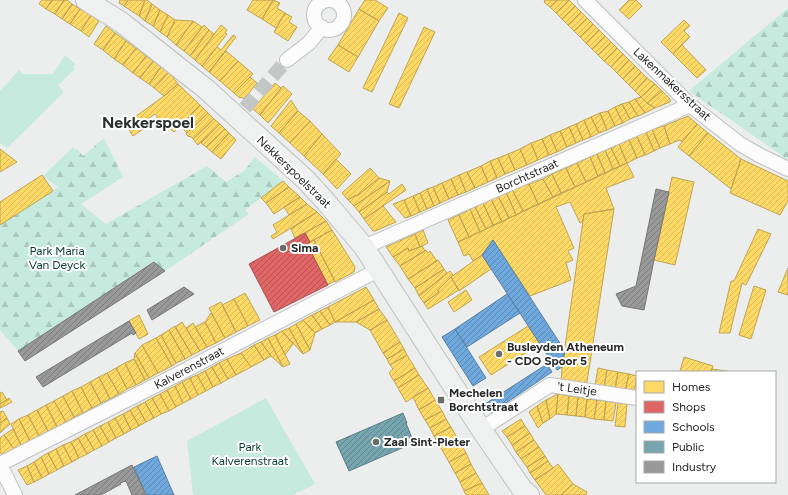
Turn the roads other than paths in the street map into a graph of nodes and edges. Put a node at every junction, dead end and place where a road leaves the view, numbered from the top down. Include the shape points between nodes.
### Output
1 (86, 0) edge
2 (585, 0) edge
3 (314, 3) edge
4 (322, 27) junction
5 (287, 60) tunnel mouth
6 (690, 105) junction
7 (788, 169) edge
8 (364, 247) junction
9 (378, 270) junction
10 (636, 398) edge
11 (481, 429) junction
12 (0, 465) edge
13 (15, 495) edge
14 (516, 495) edge
15 (529, 495) edge

1 - 8 main road, Nekkerspoelstraat via 121,22 242,114 306,180
2 - 6 street, Lakenmakersstraat
3 - 4 street via 316,23
3 - 4 street via 331,0 339,4 344,13 342,23 335,28
4 - 5 street via 309,43
6 - 7 street, Lakenmakersstraat via 740,144
6 - 8 street, Borchtstraat
8 - 9 main road, Nekkerspoelstraat
9 - 11 main road, Nekkerspoelstraat
9 - 12 street, Kalverenstraat
10 - 11 street, 't Leitje via 550,385
11 - 14 main road, Nekkerspoelstraat
11 - 15 main road, Nekkerspoelstraat via 522,489
12 - 13 street

